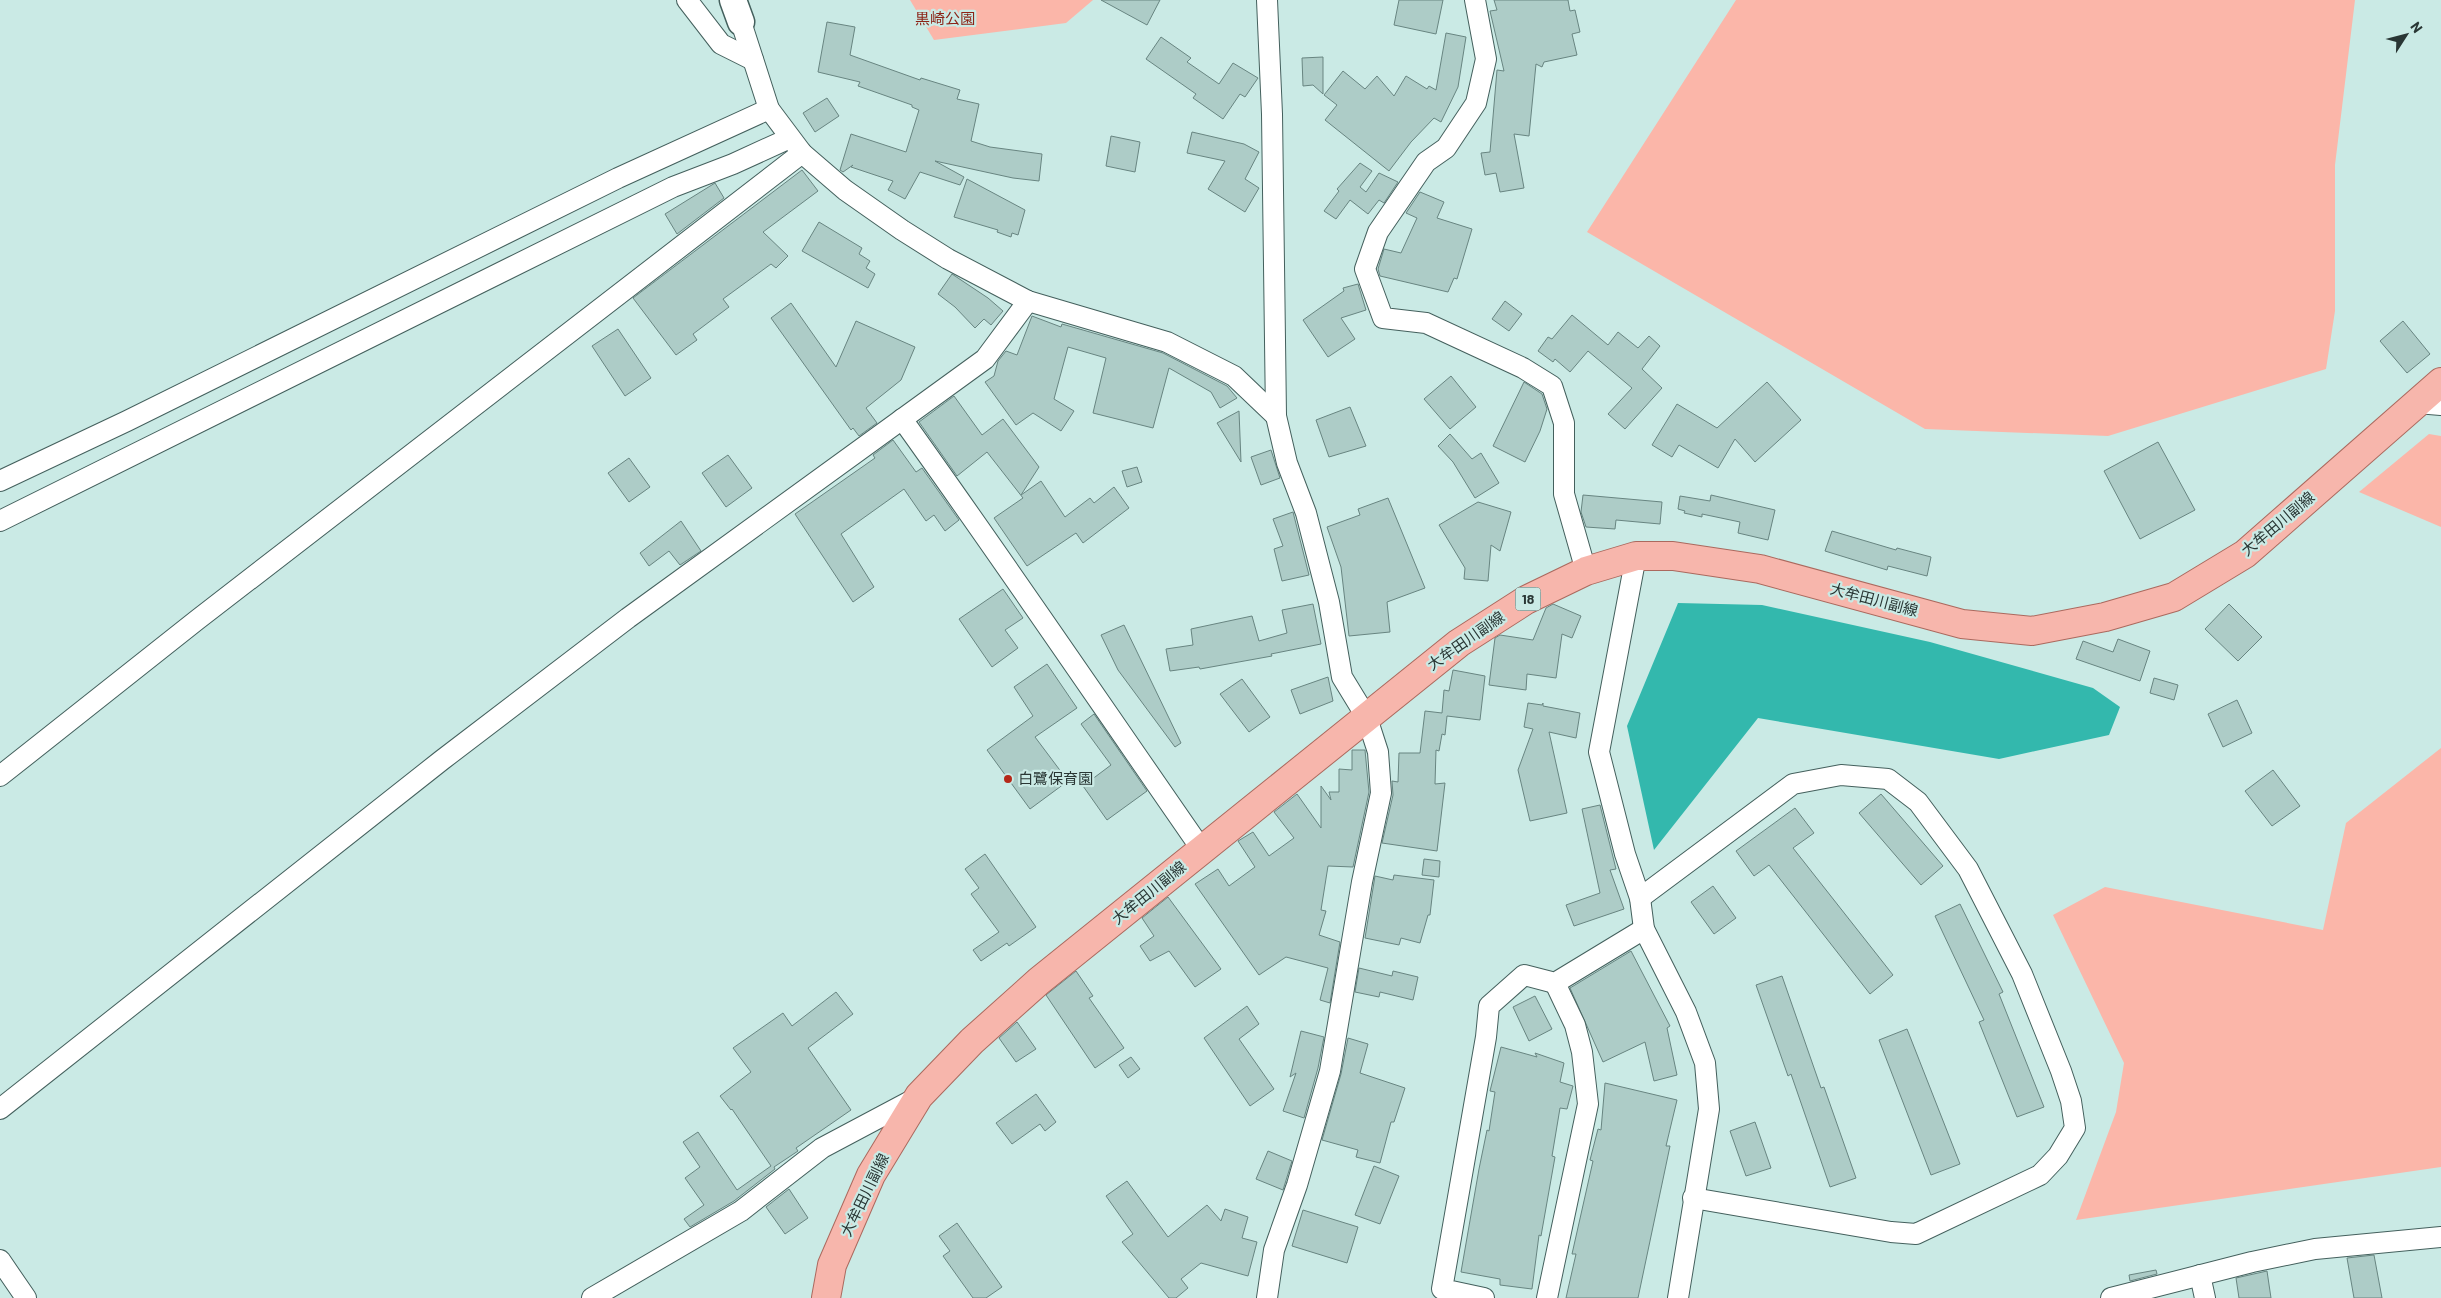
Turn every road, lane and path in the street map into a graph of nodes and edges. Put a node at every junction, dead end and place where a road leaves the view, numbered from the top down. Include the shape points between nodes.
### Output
1 (687, 0) edge
2 (1267, 0) edge
3 (1475, 0) edge
4 (737, 11) edge
5 (753, 60) junction
6 (769, 109) junction
7 (796, 146) junction
8 (1028, 301) junction
9 (2441, 382) edge
10 (2429, 404) edge
11 (1276, 416) junction
12 (902, 419) junction
13 (0, 481) edge
14 (0, 521) edge
15 (1636, 556) junction
16 (1586, 572) junction
17 (1367, 718) junction
18 (0, 776) edge
19 (1202, 850) junction
20 (1640, 898) junction
21 (1644, 929) junction
22 (1555, 983) junction
23 (919, 1096) junction
24 (0, 1109) edge
25 (1694, 1198) junction
26 (2441, 1237) edge
27 (0, 1260) edge
28 (2200, 1275) junction
29 (26, 1298) edge
30 (592, 1298) edge
31 (826, 1298) edge
32 (1267, 1298) edge
33 (1480, 1298) edge
34 (1547, 1298) edge
35 (1678, 1298) edge
36 (2111, 1298) edge
37 (2204, 1298) edge

1 - 5 street via 721,44
2 - 11 street via 1272,114
3 - 16 street via 1486,60 1476,103 1446,148 1426,162 1378,232 1365,269 1383,318 1426,323 1524,368 1552,386 1564,423 1564,494
4 - 5 street
5 - 6 street
6 - 7 street
6 - 13 street via 618,178
7 - 8 street via 845,190 902,230 948,259
7 - 14 street via 733,164 673,187
7 - 18 street
8 - 11 street via 1167,342 1234,376
8 - 12 street via 984,359
9 - 10 main road, 大牟田川副線 / 18
10 - 15 main road, 大牟田川副線 / 18 via 2245,554 2174,597 2105,617 2032,631 1962,624 1760,569 1673,556
11 - 17 street via 1287,463 1306,513 1330,602 1342,677
12 - 19 street
12 - 24 street via 628,618 450,754
15 - 16 main road, 大牟田川副線 / 18
15 - 20 street via 1599,752 1625,854
16 - 17 main road, 大牟田川副線 / 18 via 1526,600 1459,643
17 - 19 main road, 大牟田川副線 / 18
17 - 32 street via 1378,752 1381,793 1362,882 1330,1071 1297,1185 1274,1250
19 - 23 main road, 大牟田川副線 / 18 via 1039,981 972,1040
20 - 21 street
20 - 25 street via 1792,784 1841,775 1888,779 1918,802 1968,869 2022,974 2071,1101 2075,1128 2058,1156 2040,1175 1916,1234
21 - 22 street
21 - 25 street via 1686,1012 1704,1063 1709,1109
22 - 33 street via 1524,974 1489,1006 1442,1289
22 - 34 street via 1575,1025 1582,1052 1588,1104
23 - 30 street via 822,1148 741,1212
23 - 31 main road, 大牟田川副線 / 18 via 871,1175 832,1265
25 - 35 street
26 - 28 street via 2315,1249
27 - 29 street
28 - 36 street
28 - 37 street

